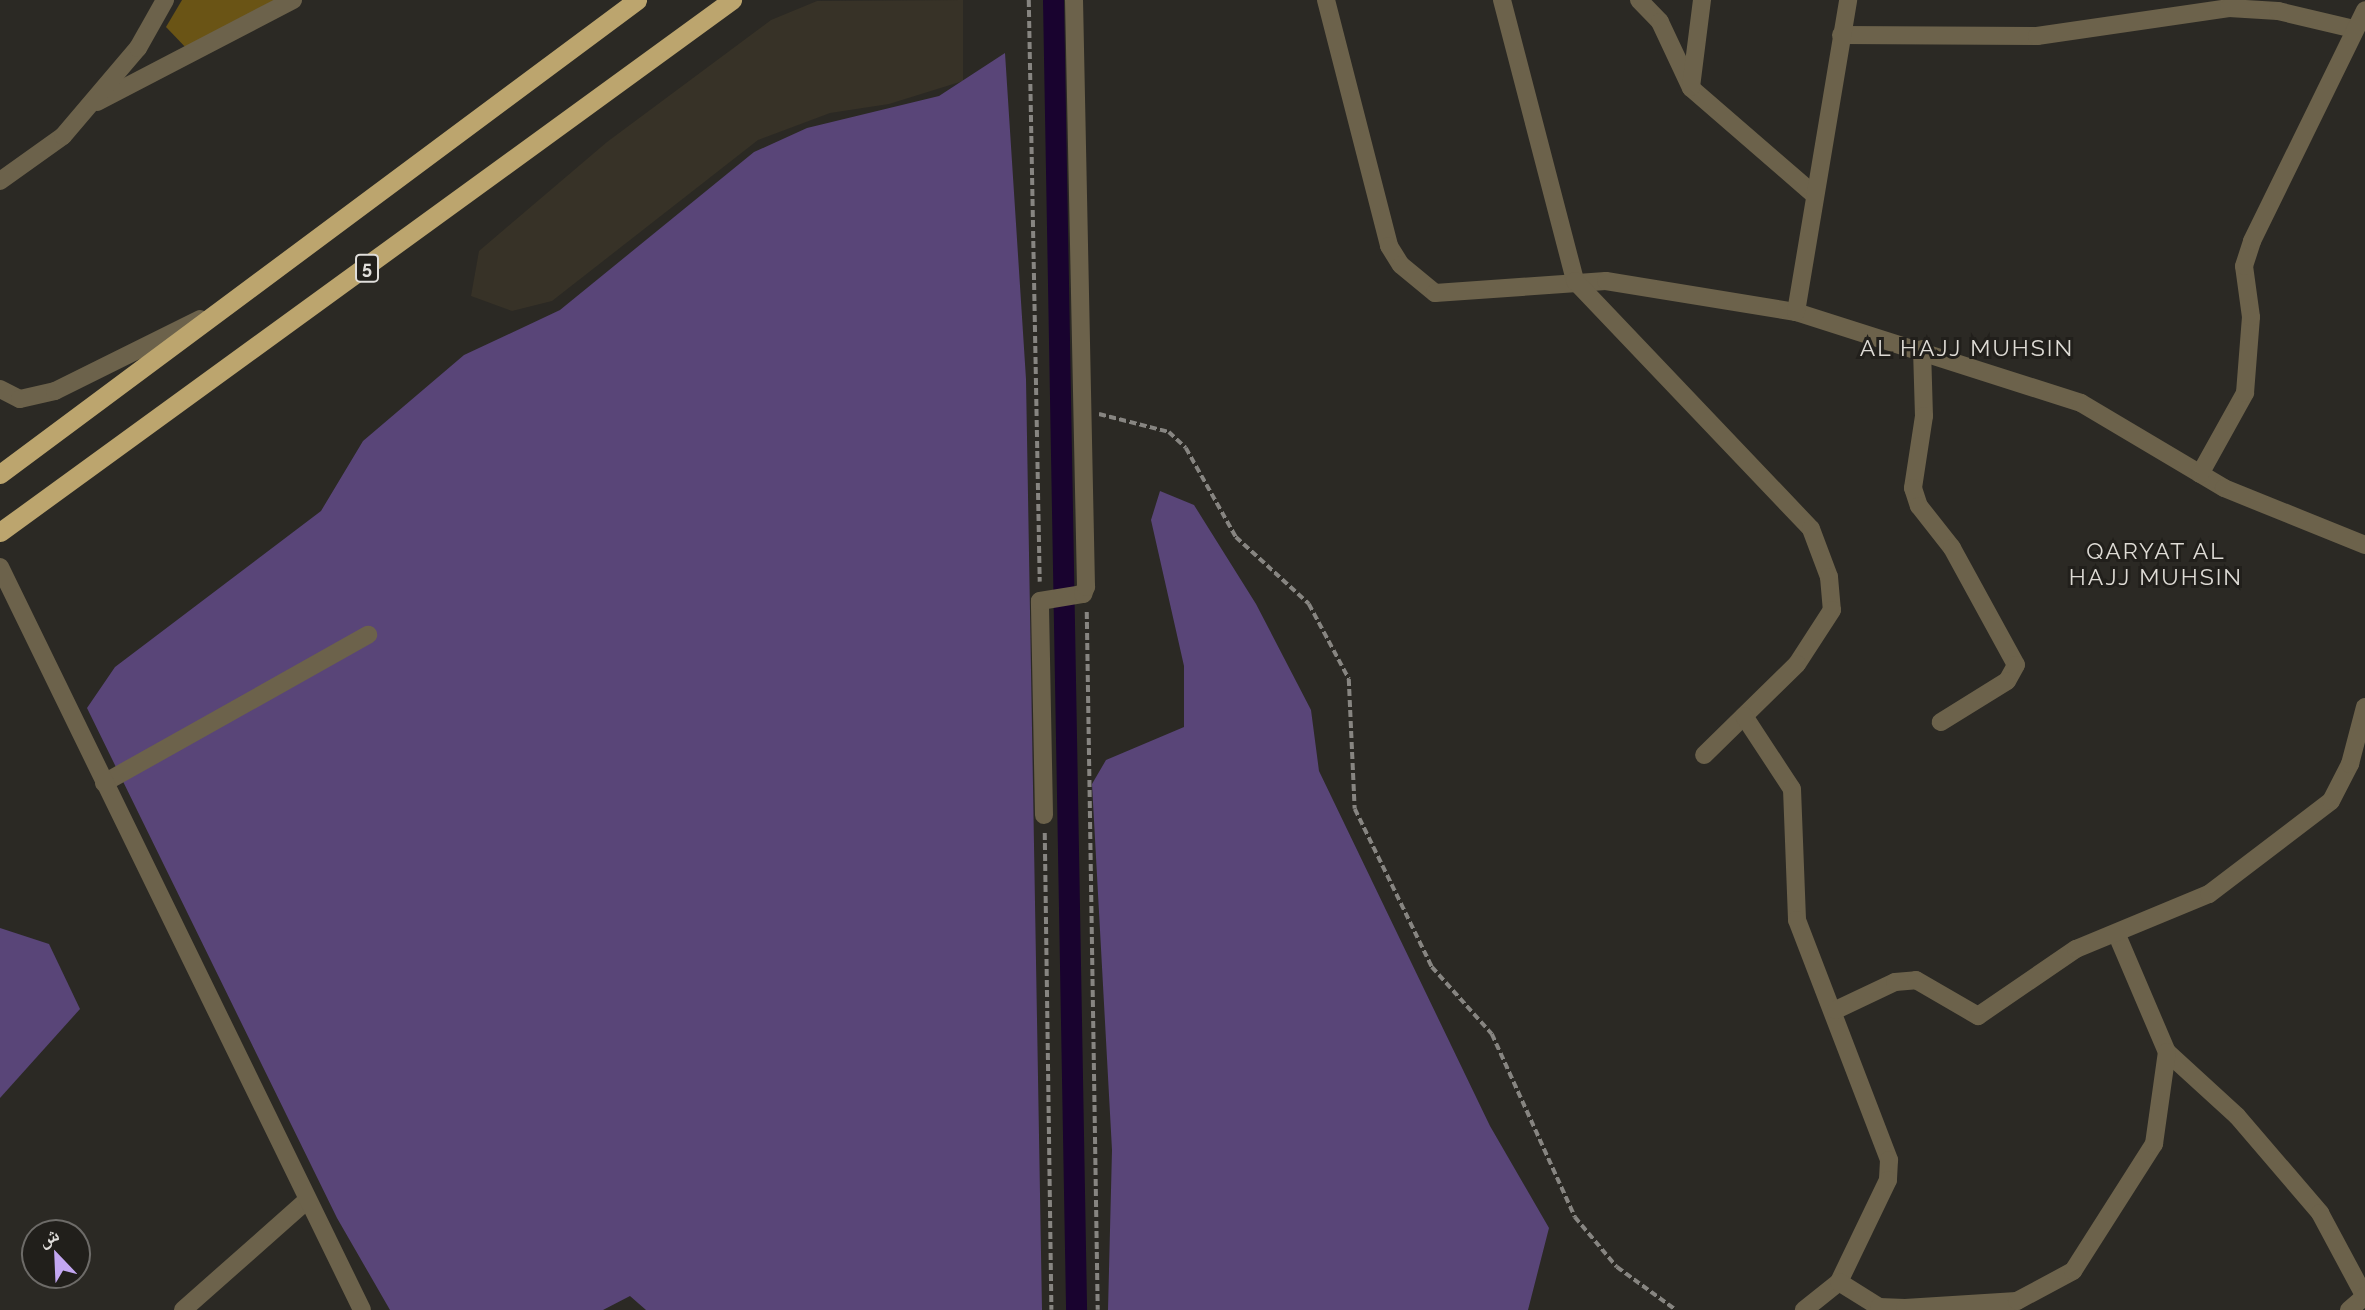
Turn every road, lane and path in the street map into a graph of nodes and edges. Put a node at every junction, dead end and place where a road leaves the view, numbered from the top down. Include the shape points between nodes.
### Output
1 (165, 0) edge
2 (293, 0) edge
3 (637, 0) edge
4 (732, 0) edge
5 (1030, 0) edge
6 (1074, 0) edge
7 (1326, 0) edge
8 (1502, 0) edge
9 (1639, 0) edge
10 (1702, 0) edge
11 (1848, 0) edge
12 (2365, 10) edge
13 (2354, 29) junction
14 (1841, 35) junction
15 (1690, 88) junction
16 (89, 106) junction
17 (0, 181) edge
18 (1811, 192) junction
19 (1575, 281) junction
20 (226, 307) junction
21 (1796, 313) junction
22 (1922, 349) junction
23 (0, 389) edge
24 (1084, 397) junction
25 (0, 474) edge
26 (2200, 474) junction
27 (0, 532) edge
28 (2365, 545) edge
29 (0, 567) edge
30 (1072, 594) junction
31 (1040, 601) junction
32 (368, 635) dead end
33 (2365, 707) edge
34 (1744, 716) junction
35 (1941, 722) dead end
36 (1704, 755) dead end
37 (104, 783) junction
38 (1044, 815) joint
39 (2117, 935) junction
40 (1836, 1010) junction
41 (2167, 1052) junction
42 (306, 1201) junction
43 (1839, 1282) junction
44 (2365, 1297) edge
45 (183, 1310) edge
46 (362, 1310) edge
47 (1052, 1310) edge
48 (1098, 1310) edge
49 (1676, 1310) edge
50 (1804, 1310) edge
51 (2349, 1310) edge

1 - 16 street via 138,48
2 - 16 street
3 - 20 highway
4 - 27 highway, 5
5 - 31 path
6 - 24 street
7 - 19 street via 1389,246 1401,265 1435,293
8 - 19 street
9 - 15 street via 1660,22
10 - 15 street
11 - 14 street
12 - 13 street
13 - 14 street via 2278,11 2229,8 2037,36
13 - 26 street via 2252,241 2244,266 2251,317 2245,393
14 - 18 street
15 - 18 street
16 - 17 street via 49,152
18 - 21 street
19 - 21 street via 1651,285
19 - 34 street via 1811,529 1829,577 1832,610 1797,664
20 - 23 street via 55,391 20,399
20 - 25 highway
21 - 22 street
22 - 26 street via 2081,403
22 - 35 street via 1924,416 1913,488 1919,506 1952,548 2016,665 2007,681
24 - 30 street
24 - 49 path via 1114,422 1169,432 1186,449 1236,537 1309,604 1349,680 1355,809 1432,967 1492,1034 1575,1217 1617,1267
26 - 28 street
29 - 37 street
30 - 31 street
30 - 48 path
31 - 38 street
32 - 37 street
33 - 39 street via 2331,801 2304,828 2209,894
34 - 36 street
34 - 40 street via 1792,789 1797,920
37 - 42 street
38 - 47 path
39 - 40 street via 2076,949 1978,1016 1916,980 1895,982
39 - 41 street
40 - 43 street via 1889,1160 1888,1180
41 - 43 street via 2154,1144 2073,1271 2017,1301 1905,1308 1879,1307
41 - 44 street via 2237,1116 2320,1213
42 - 45 street
42 - 46 street
43 - 50 street
44 - 51 street

